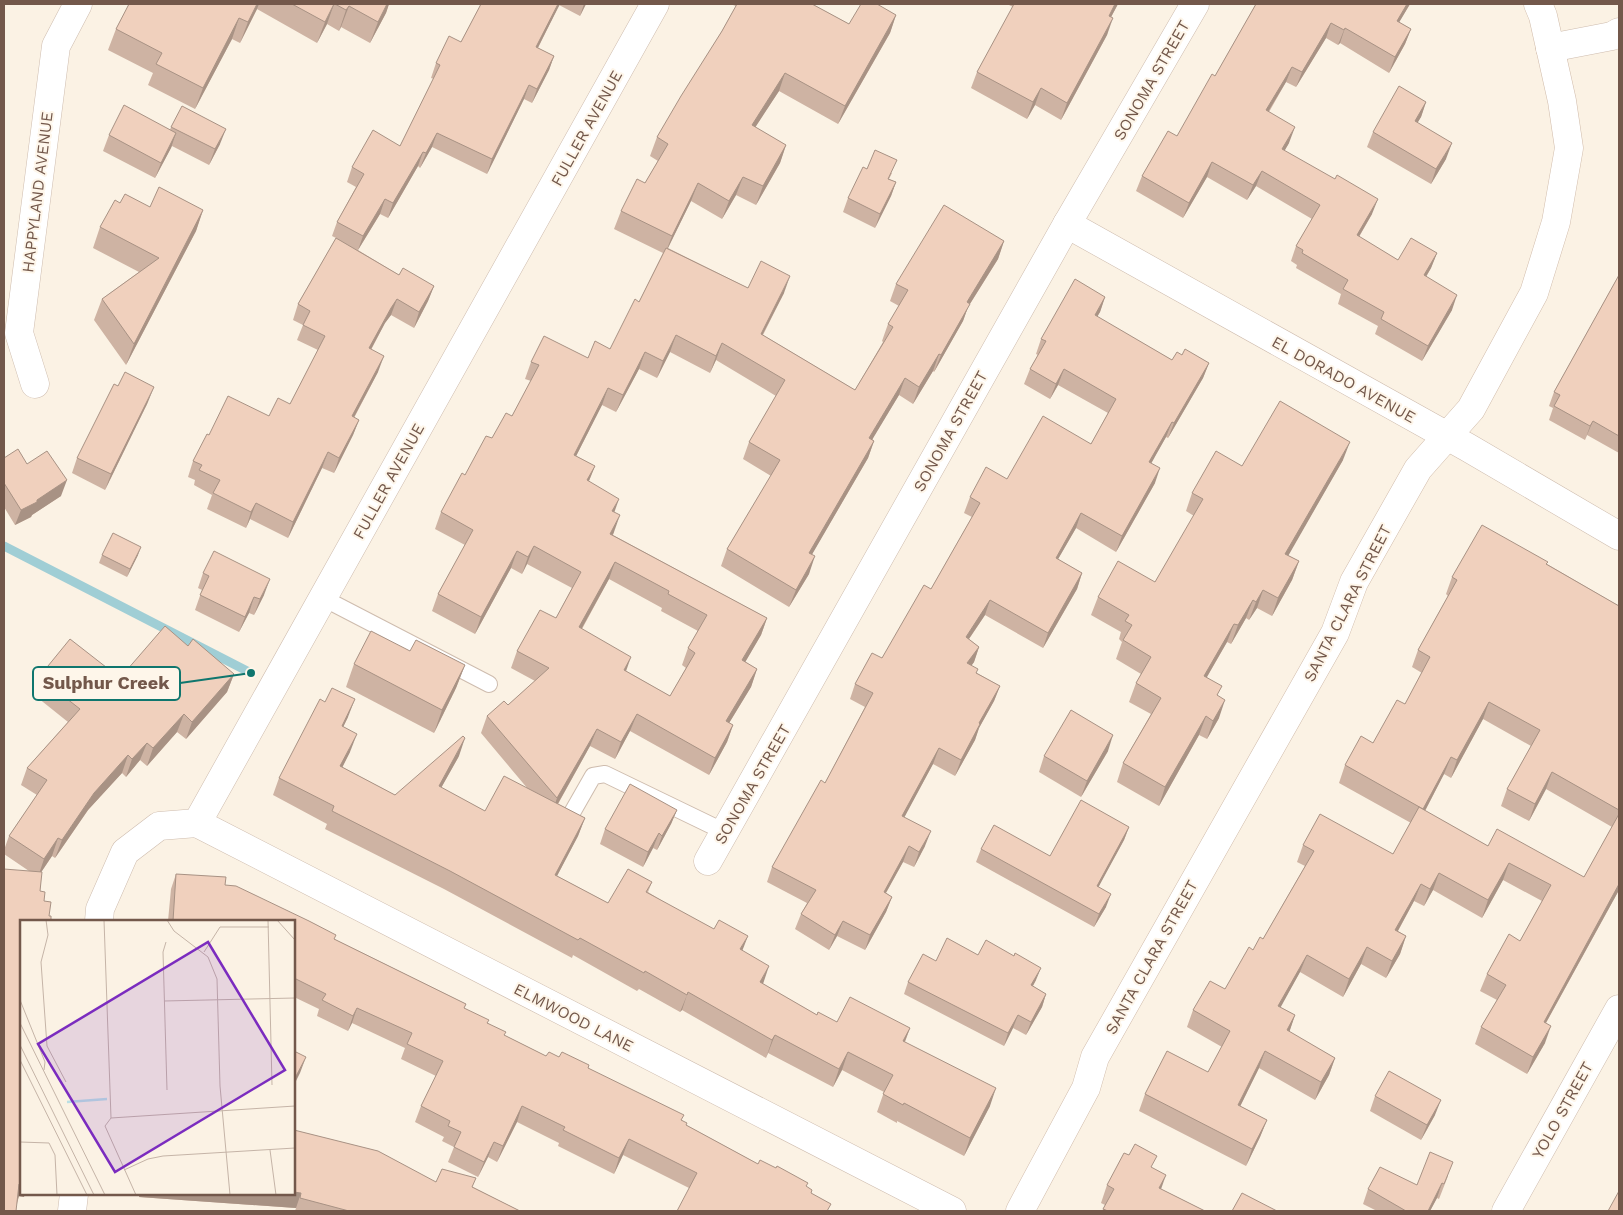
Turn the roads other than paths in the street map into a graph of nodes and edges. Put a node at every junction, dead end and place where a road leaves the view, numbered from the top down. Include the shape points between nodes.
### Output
1 (78, 4) edge
2 (655, 4) edge
3 (1195, 4) edge
4 (1538, 4) edge
5 (1619, 32) edge
6 (1550, 48) junction
7 (1067, 224) junction
8 (35, 384) dead end
9 (1447, 437) junction
10 (1619, 536) edge
11 (323, 598) junction
12 (489, 684) dead end
13 (573, 812) edge
14 (197, 823) junction
15 (725, 832) junction
16 (708, 861) dead end
17 (99, 920) edge
18 (1619, 1009) edge
19 (74, 1195) edge
20 (72, 1211) edge
21 (952, 1211) edge
22 (1020, 1211) edge
23 (1506, 1211) edge

1 - 8 street, HAPPYLAND AVENUE via 56,46 19,333
2 - 11 street, FULLER AVENUE
3 - 7 street, SONOMA STREET
4 - 6 street, SANTA CLARA STREET
5 - 6 street
6 - 9 street, SANTA CLARA STREET via 1569,148 1556,222 1534,293 1470,408
7 - 9 street, EL DORADO AVENUE
7 - 15 street, SONOMA STREET
9 - 10 street, EL DORADO AVENUE
9 - 22 street, SANTA CLARA STREET via 1418,469 1354,582 1335,633 1095,1057 1086,1088
11 - 12 lane
11 - 14 street, FULLER AVENUE
13 - 15 lane via 593,776 605,774
14 - 17 street via 160,826 124,852 100,909
14 - 21 street, ELMWOOD LANE
15 - 16 street, SONOMA STREET
18 - 23 street, YOLO STREET
19 - 20 street

